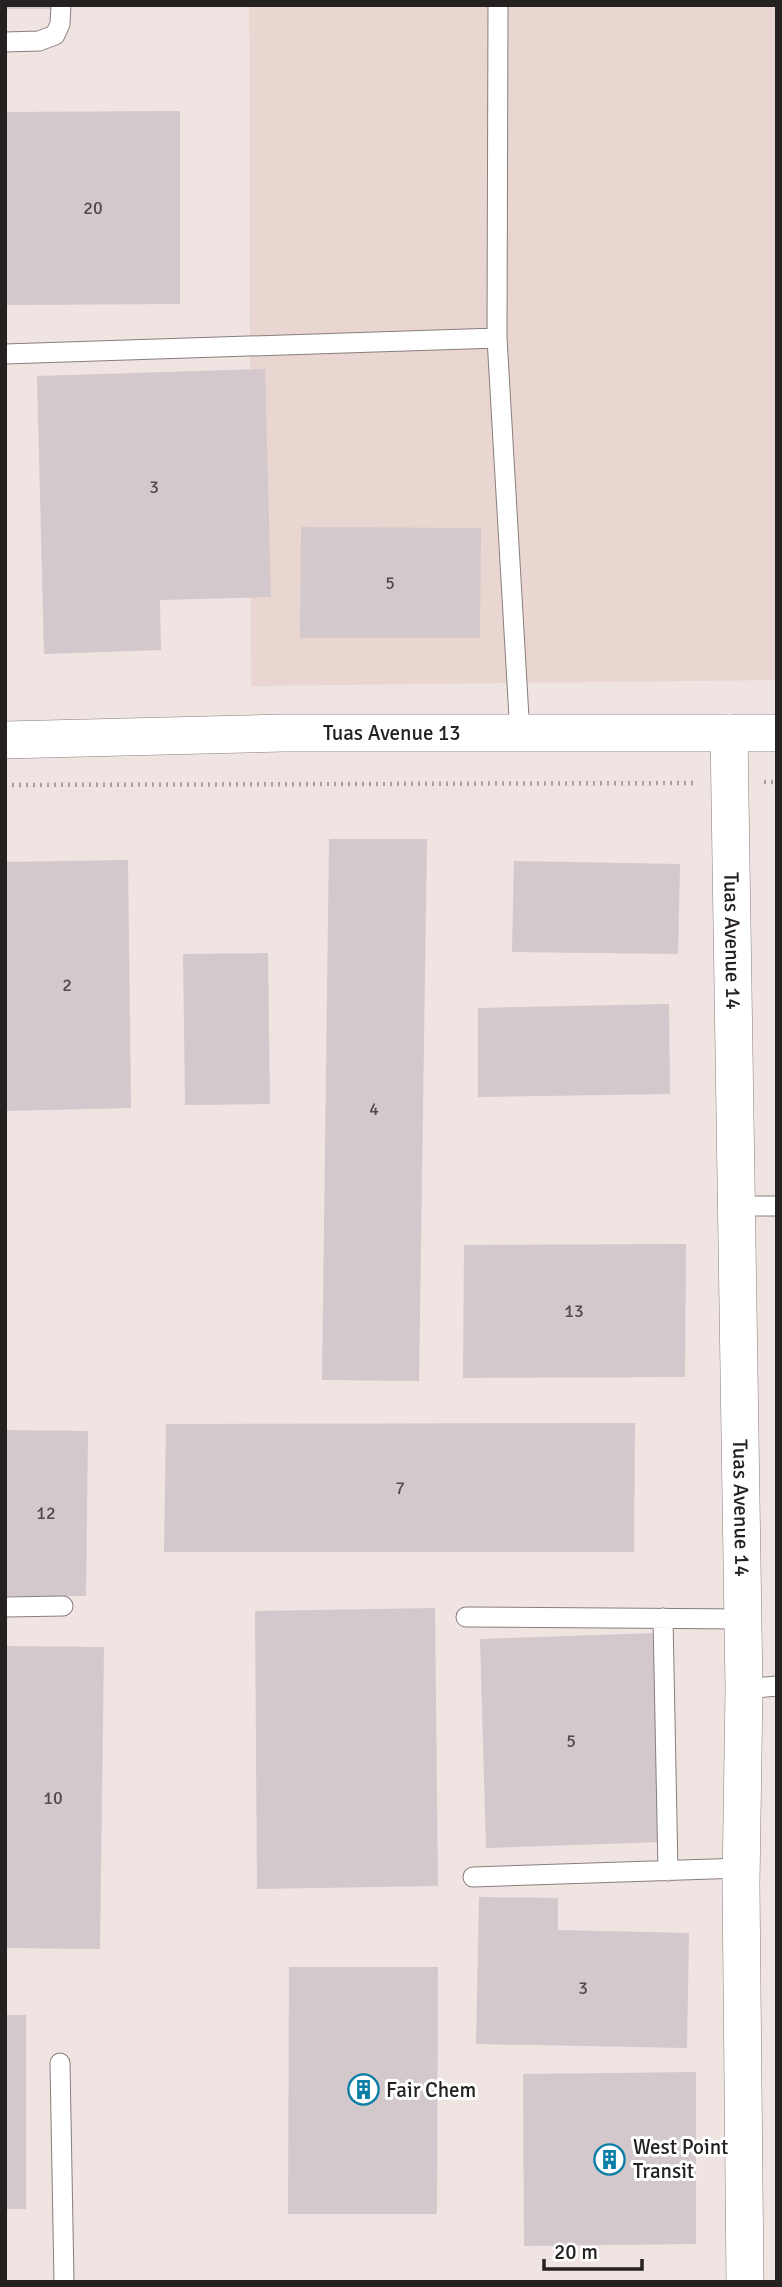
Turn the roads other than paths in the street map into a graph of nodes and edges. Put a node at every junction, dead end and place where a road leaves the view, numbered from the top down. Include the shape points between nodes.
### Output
1 (61, 5) edge
2 (498, 5) edge
3 (5, 42) edge
4 (497, 338) junction
5 (5, 354) edge
6 (729, 733) junction
7 (777, 733) edge
8 (520, 735) junction
9 (5, 740) edge
10 (738, 1206) junction
11 (777, 1206) edge
12 (63, 1606) dead end
13 (5, 1607) edge
14 (466, 1617) dead end
15 (663, 1618) junction
16 (743, 1619) junction
17 (761, 1688) edge
18 (741, 1868) junction
19 (668, 1871) junction
20 (473, 1877) dead end
21 (60, 2063) dead end
22 (64, 2282) edge
23 (746, 2282) edge

1 - 3 lane via 55,35 39,41
2 - 4 lane
4 - 5 lane
4 - 8 lane
6 - 7 street, Tuas Avenue 13
6 - 8 street, Tuas Avenue 13
6 - 10 street, Tuas Avenue 14
8 - 9 street, Tuas Avenue 13 via 283,733
10 - 11 lane
10 - 16 street, Tuas Avenue 14
12 - 13 lane
14 - 15 lane
15 - 16 lane
15 - 19 lane
16 - 17 street, Tuas Avenue 14
17 - 18 street, Tuas Avenue 14
18 - 19 lane
18 - 23 street, Tuas Avenue 14
19 - 20 lane
21 - 22 lane

